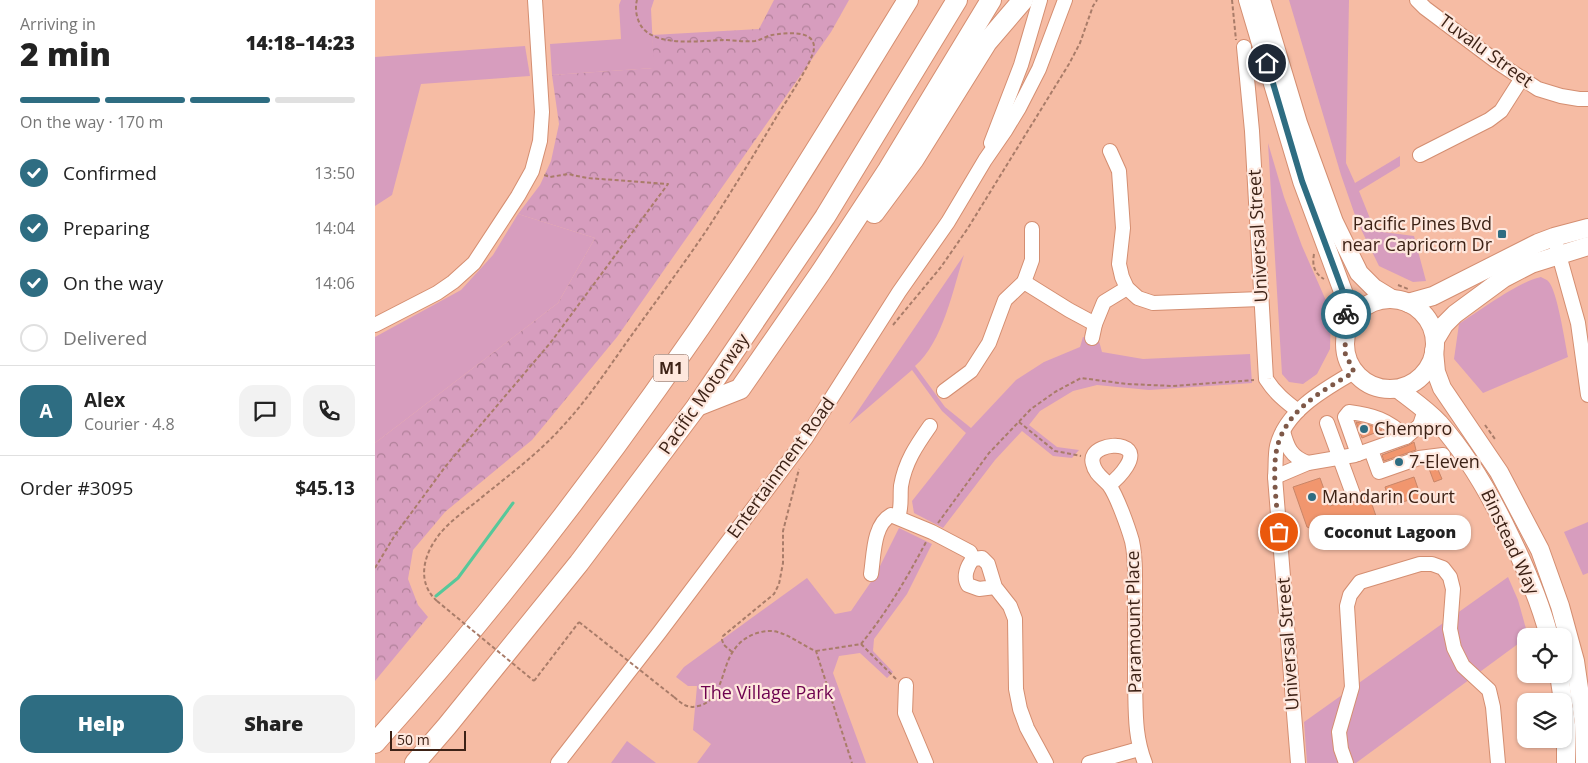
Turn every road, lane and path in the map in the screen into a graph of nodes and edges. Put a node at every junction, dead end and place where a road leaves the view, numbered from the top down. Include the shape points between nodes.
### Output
1 (535, 0) edge
2 (637, 0) edge
3 (908, 0) edge
4 (957, 0) edge
5 (991, 0) edge
6 (1023, 0) edge
7 (1040, 0) edge
8 (1065, 0) edge
9 (1097, 0) edge
10 (1248, 0) edge
11 (1261, 0) edge
12 (1417, 0) edge
13 (1244, 47) dead end
14 (1522, 78) junction
15 (1588, 99) edge
16 (1110, 151) dead end
17 (1420, 155) dead end
18 (985, 160) junction
19 (532, 170) junction
20 (855, 220) junction
21 (1588, 228) edge
22 (1032, 230) dead end
23 (1554, 237) junction
24 (1588, 246) edge
25 (1559, 254) junction
26 (1024, 282) junction
27 (1127, 288) junction
28 (1261, 299) junction
29 (1400, 301) junction
30 (375, 325) edge
31 (889, 330) dead end
32 (1346, 333) junction
33 (1435, 345) junction
34 (1354, 372) junction
35 (1587, 375) edge
36 (1266, 379) junction
37 (1398, 389) junction
38 (945, 391) dead end
39 (1588, 395) edge
40 (697, 406) junction
41 (1298, 410) junction
42 (1422, 417) junction
43 (1019, 422) junction
44 (1327, 423) dead end
45 (930, 426) dead end
46 (1283, 431) junction
47 (1406, 437) junction
48 (1364, 452) junction
49 (1443, 456) dead end
50 (1339, 457) junction
51 (1092, 459) junction
52 (1308, 463) junction
53 (799, 468) dead end
54 (1275, 477) junction
55 (1109, 485) junction
56 (1353, 494) dead end
57 (898, 517) junction
58 (932, 532) junction
59 (973, 559) junction
60 (375, 568) edge
61 (871, 574) dead end
62 (995, 587) junction
63 (1547, 628) edge
64 (861, 644) junction
65 (816, 651) junction
66 (732, 652) junction
67 (905, 686) joint
68 (375, 743) edge
69 (1567, 748) edge
70 (1139, 749) junction
71 (415, 763) edge
72 (558, 763) edge
73 (852, 763) edge
74 (927, 763) edge
75 (1046, 763) edge
76 (1089, 763) edge
77 (1145, 763) edge
78 (1297, 763) edge
79 (1346, 763) edge
80 (1498, 763) edge
81 (1567, 763) edge
82 (1585, 763) edge

1 - 19 street via 542,112 540,141
2 - 66 path, bridge via 641,26 654,38 696,42 753,41 771,35 800,33 813,40 814,48 797,84 707,229 579,407 541,449 452,522 436,540 427,557 424,582 428,593 534,681 579,622 689,707 705,705 717,692
3 - 68 highway, M1 via 742,265 610,453 507,586
4 - 40 highway, Pacific Motorway / M1 via 825,216
5 - 20 highway
6 - 20 highway via 987,42 914,159 875,212
7 - 18 street, Entertainment Road via 1021,65
8 - 18 street, Entertainment Road via 1029,90
9 - 31 path via 1069,64 968,228 941,267
10 - 32 main road via 1302,181 1345,297
11 - 29 main road via 1298,123 1334,222 1359,273 1374,288
12 - 14 street, Tuvalu Street
13 - 28 street, Universal Street
14 - 15 street, Tuvalu Street via 1538,89
14 - 17 street via 1501,111
16 - 27 street via 1119,171 1123,228 1119,264
18 - 72 street, Entertainment Road via 806,438
19 - 30 street via 474,264 437,292
19 - 60 path via 550,177 569,174 668,184 551,342 445,467 395,534
20 - 40 highway via 739,389
21 - 23 main road
22 - 26 street via 1032,260
23 - 25 street
23 - 29 main road via 1507,257 1433,296
24 - 25 main road
25 - 33 main road via 1504,278 1444,324
25 - 35 street via 1578,323
26 - 27 street via 1069,310 1094,331 1104,302
26 - 38 street via 1005,300 989,344 971,371
27 - 28 street via 1138,298 1153,303
28 - 36 street, Universal Street
29 - 32 main road via 1376,300 1352,319
29 - 33 main road via 1418,309 1427,318
32 - 34 main road via 1345,353
33 - 37 main road via 1430,364 1422,376
33 - 82 main road, Binstead Way via 1442,388 1499,472 1540,550 1575,661 1584,723
34 - 37 main road via 1373,386
34 - 41 street, Universal Street
35 - 39 street
36 - 41 street via 1281,398
36 - 43 path via 1173,386 1081,378 1031,409
37 - 42 main road, Binstead Way
40 - 71 highway, Pacific Motorway / M1 via 579,563
41 - 46 street, Universal Street
42 - 47 street
42 - 63 main road, Binstead Way via 1452,439 1491,497 1522,561
43 - 51 path via 1055,451
43 - 58 path via 989,453
44 - 50 street
45 - 57 street via 905,467
46 - 52 street via 1293,456
46 - 54 street, Universal Street via 1277,446
47 - 48 street
47 - 48 street via 1393,424 1368,414 1349,412 1345,418
48 - 49 street via 1379,472 1419,458
48 - 50 street
50 - 52 street
50 - 56 street
51 - 55 street, Paramount Place via 1097,472
51 - 55 street via 1101,449 1119,446 1127,450 1129,462
52 - 54 street
53 - 66 path via 783,531 779,584 774,594 723,636 721,640
54 - 78 street, Universal Street
55 - 70 street, Paramount Place via 1126,522 1135,559 1136,732
57 - 58 street
57 - 61 street via 891,515 885,518 878,528
58 - 59 street via 970,552
58 - 64 path via 906,579
59 - 62 street via 986,560
59 - 62 street via 965,578 968,585 979,589
62 - 75 street via 1010,606 1015,619 1016,688 1020,709
64 - 65 path
64 - 67 path
65 - 66 path via 781,633 770,631 749,636
65 - 73 path
67 - 74 street via 905,713
69 - 81 main road
70 - 76 street
70 - 77 street, Paramount Place
79 - 80 street via 1339,732 1352,687 1347,606 1350,594 1360,582 1420,564 1443,568 1450,577 1453,648 1463,666 1489,690

